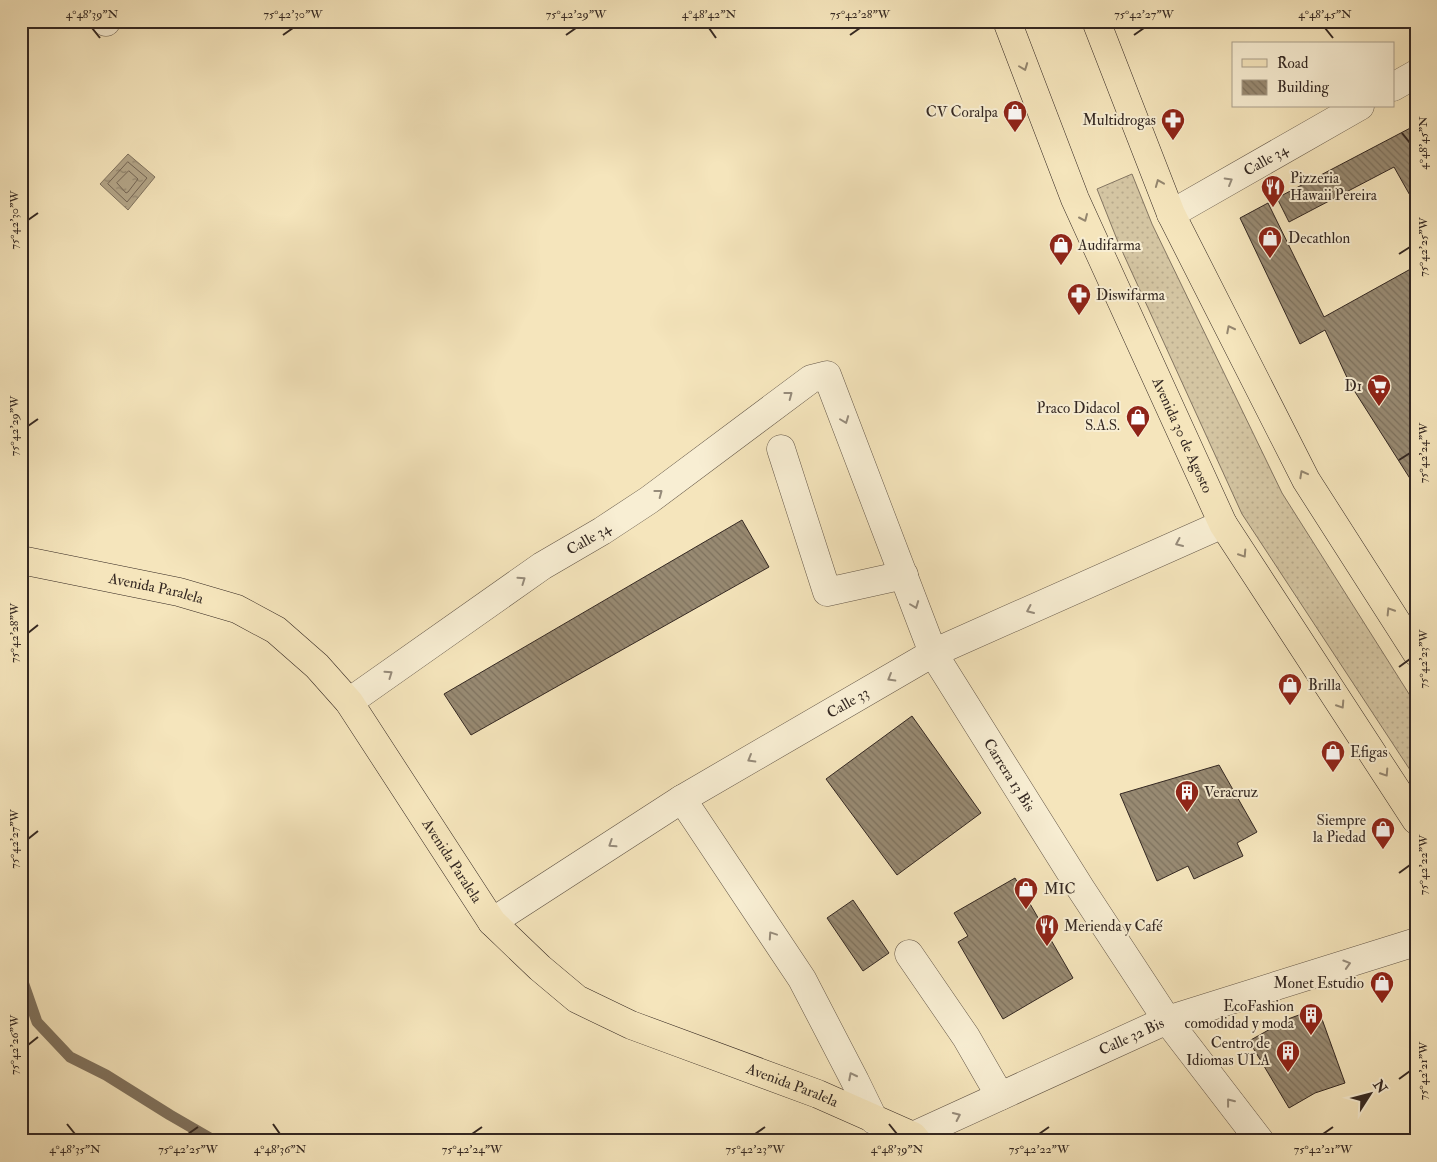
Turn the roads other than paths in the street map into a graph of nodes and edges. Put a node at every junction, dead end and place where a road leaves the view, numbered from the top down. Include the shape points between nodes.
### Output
1 (1007, 21) edge
2 (1096, 21) edge
3 (1416, 74) edge
4 (1394, 86) edge
5 (1356, 108) edge
6 (1171, 214) junction
7 (827, 375) joint
8 (781, 449) dead end
9 (1223, 524) junction
10 (21, 560) edge
11 (904, 575) junction
12 (1415, 650) edge
13 (934, 653) junction
14 (349, 702) junction
15 (682, 799) junction
16 (1416, 820) edge
17 (492, 922) junction
18 (1416, 942) edge
19 (909, 954) dead end
20 (1167, 1020) junction
21 (1000, 1096) junction
22 (874, 1120) junction
23 (915, 1138) edge
24 (1260, 1141) edge

1 -> 9 main road, Avenida 30 de Agosto via 1075,199
6 -> 2 main road
3 - 4 street
6 -> 5 street, Calle 34
12 -> 6 main road via 1306,480
7 -> 11 street, Carrera 13 Bis
14 -> 7 street, Calle 34 via 542,566 649,500 811,378
8 - 11 street via 827,592
9 -> 13 street, Calle 33
9 -> 16 main road, Avenida 30 de Agosto
10 - 14 main road, Avenida Paralela via 179,592 237,609 276,630 317,666
11 -> 13 street, Carrera 13 Bis
13 -> 15 street, Calle 33
13 - 20 street, Carrera 13 Bis
14 - 17 main road, Avenida Paralela
15 -> 17 street, Calle 33
22 -> 15 street via 802,979
17 - 22 main road, Avenida Paralela via 577,999 631,1025 818,1094
20 -> 18 street, Calle 32 Bis
19 - 21 street via 966,1037
20 - 21 street, Calle 32 Bis
24 -> 20 street, Carrera 13 Bis
23 -> 21 street, Calle 32 Bis
22 - 23 main road, Avenida Paralela

